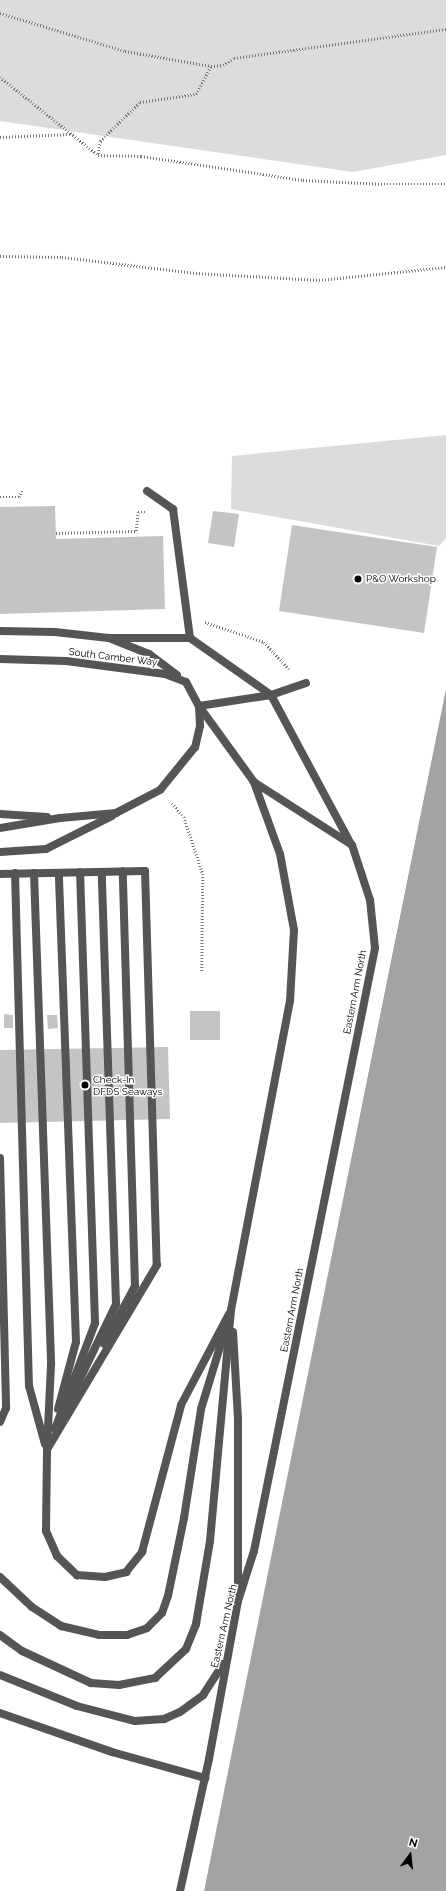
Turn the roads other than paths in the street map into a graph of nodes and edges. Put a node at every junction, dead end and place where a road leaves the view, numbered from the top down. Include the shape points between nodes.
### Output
1 (147, 492) dead end
2 (0, 631) edge
3 (109, 638) junction
4 (190, 638) junction
5 (0, 659) edge
6 (186, 682) junction
7 (306, 683) dead end
8 (271, 695) junction
9 (199, 706) junction
10 (254, 782) junction
11 (116, 813) junction
12 (0, 814) edge
13 (60, 818) junction
14 (0, 828) edge
15 (352, 846) junction
16 (0, 852) edge
17 (123, 871) junction
18 (80, 872) junction
19 (102, 872) junction
20 (34, 873) junction
21 (58, 873) junction
22 (0, 874) edge
23 (15, 874) junction
24 (0, 1158) edge
25 (231, 1310) junction
26 (0, 1422) edge
27 (47, 1450) junction
28 (0, 1577) edge
29 (238, 1601) junction
30 (0, 1635) edge
31 (225, 1661) junction
32 (0, 1675) edge
33 (0, 1713) edge
34 (205, 1778) junction
35 (180, 1891) edge

1 - 4 lane via 173,509
2 - 3 lane via 55,632
3 - 4 lane
3 - 6 lane via 149,654
4 - 8 lane
5 - 6 lane, South Camber Way via 116,665 165,674
6 - 9 lane
7 - 8 lane
8 - 9 lane
8 - 15 lane, Eastern Arm North
9 - 10 lane
9 - 11 lane via 200,726 195,747 160,790
10 - 15 lane
10 - 25 lane via 280,854 294,930 290,1000
11 - 13 lane
11 - 16 lane via 46,850
12 - 13 lane
13 - 14 lane
15 - 29 lane, Eastern Arm North via 370,900 374,948 254,1551
17 - 19 lane
17 - 27 lane via 135,1286
17 - 27 lane via 145,871 157,1265
18 - 19 lane
18 - 21 lane
18 - 27 lane via 95,1323
19 - 27 lane via 116,1304
20 - 21 lane
20 - 23 lane
20 - 27 lane via 52,1365
21 - 27 lane via 76,1342
22 - 23 lane
23 - 27 lane via 29,1386
24 - 26 lane via 6,1408
25 - 27 lane via 181,1405 142,1552 126,1572 105,1577 77,1575 57,1556 46,1531
25 - 28 lane via 201,1409 180,1538 162,1613 147,1628 127,1634 99,1635 61,1626 32,1607
25 - 29 lane via 238,1419
25 - 30 lane via 205,1582 196,1624 186,1649 155,1678 119,1684 91,1682 22,1651
29 - 31 lane, Eastern Arm North
31 - 32 lane via 203,1695 180,1712 164,1719 135,1721 77,1706
31 - 34 lane, Eastern Arm North
33 - 34 lane via 112,1752
34 - 35 lane, Eastern Arm North

